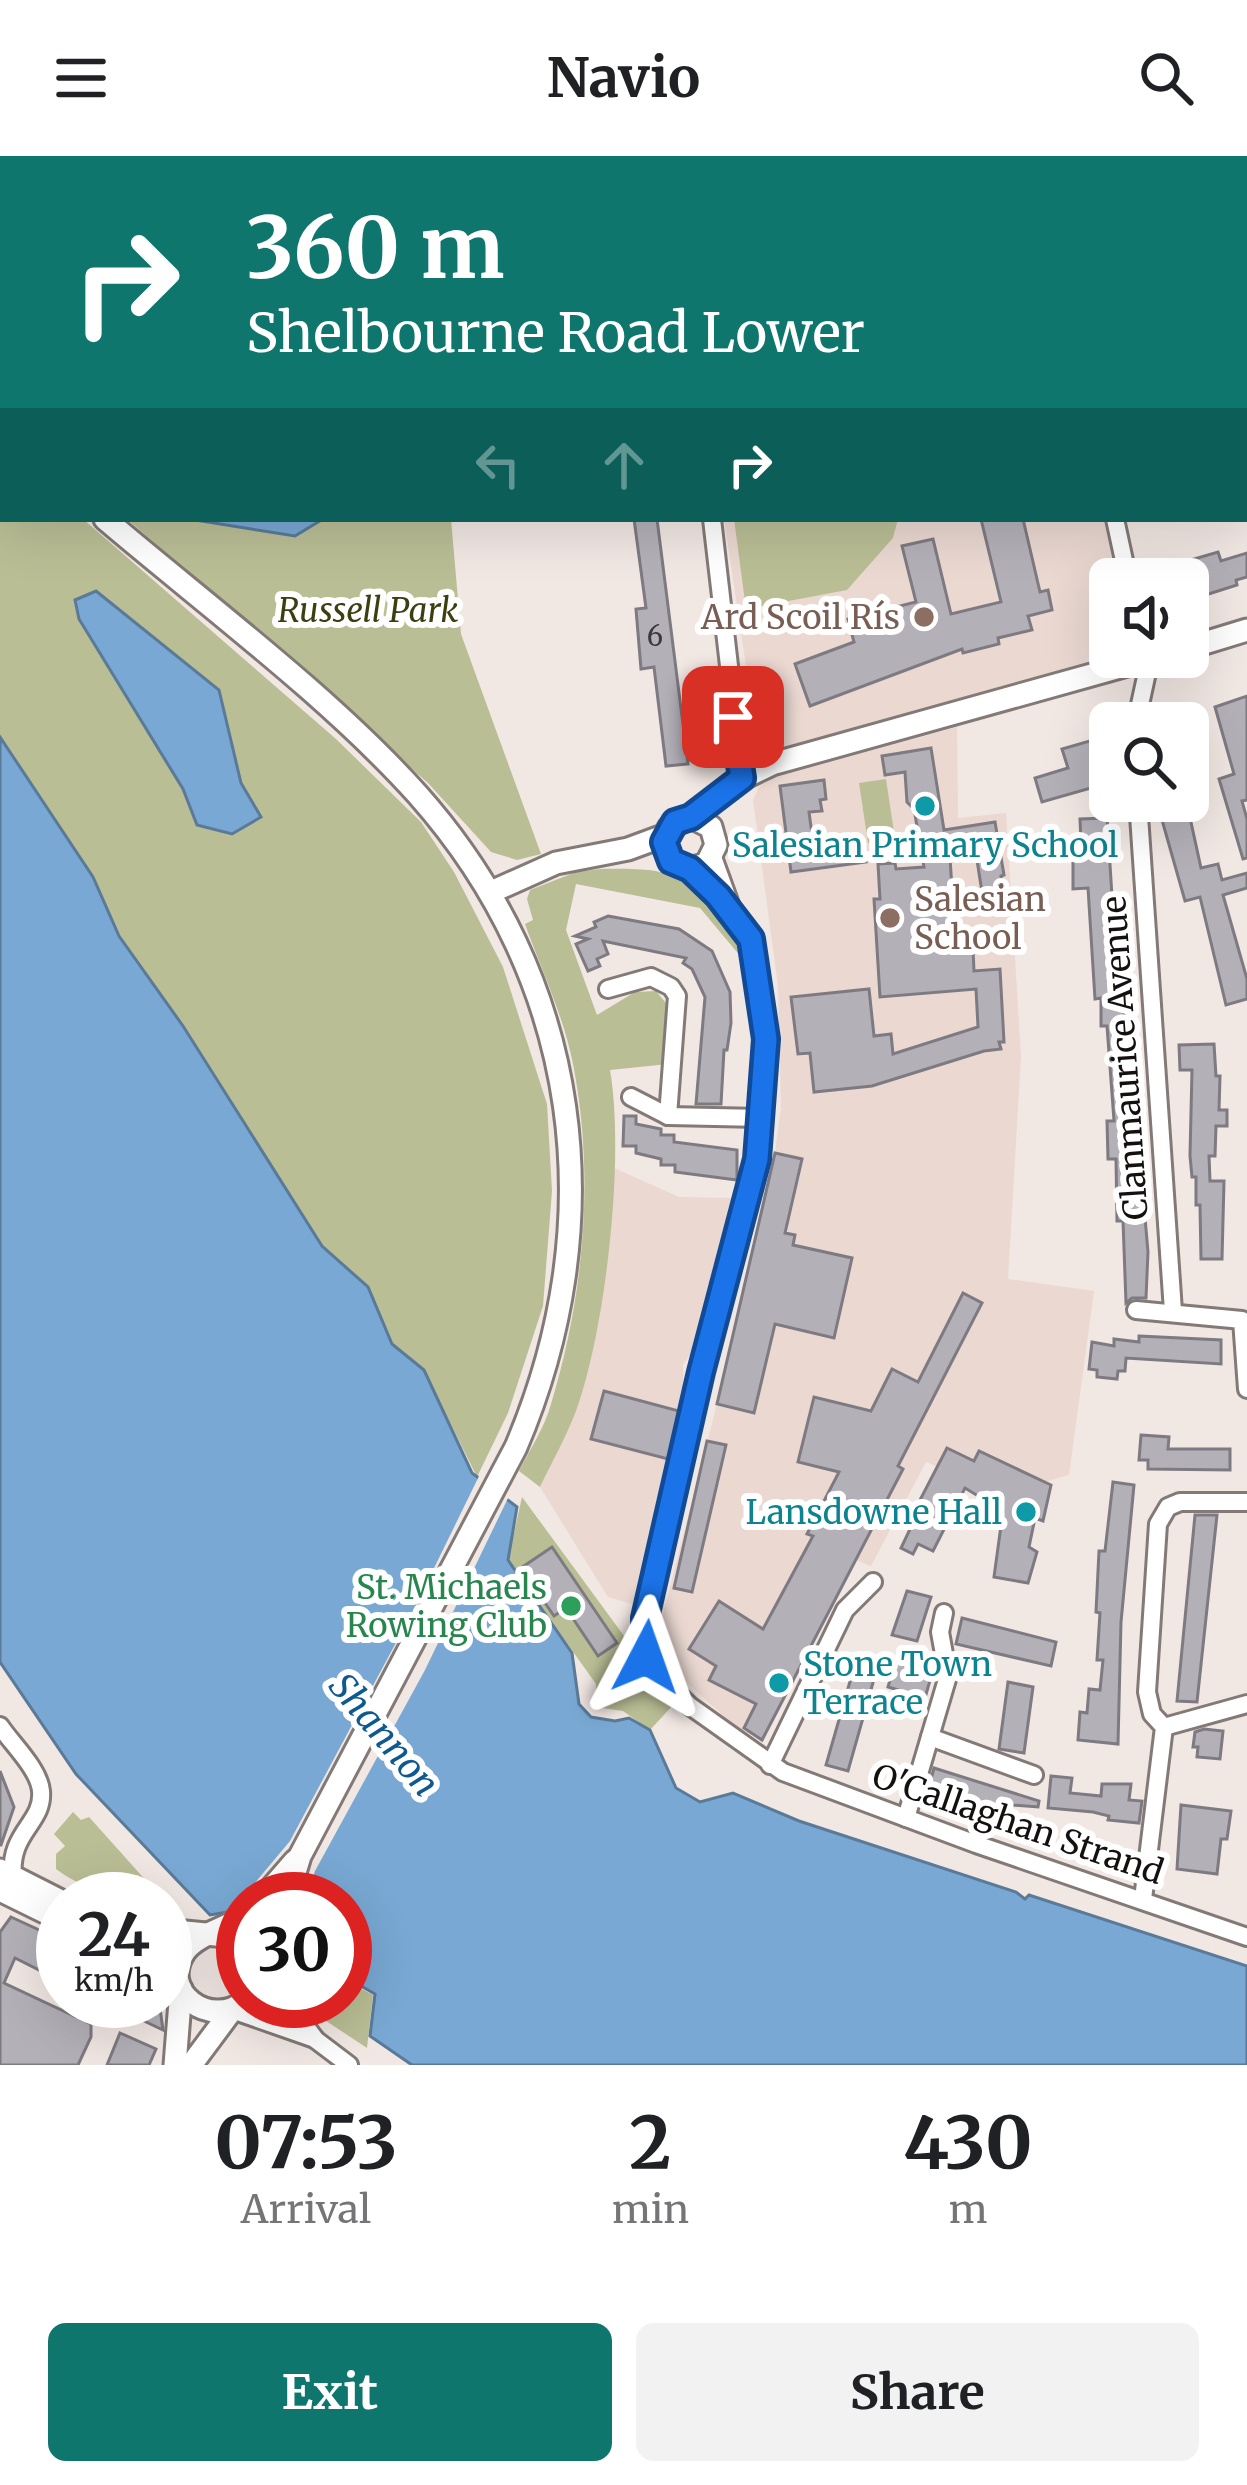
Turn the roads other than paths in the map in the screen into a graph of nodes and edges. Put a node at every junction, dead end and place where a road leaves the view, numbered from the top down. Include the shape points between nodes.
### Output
1 (109, 522) edge
2 (712, 522) edge
3 (1119, 522) edge
4 (1125, 558) edge
5 (1247, 630) edge
6 (1209, 642) edge
7 (1089, 675) edge
8 (739, 779) junction
9 (691, 817) junction
10 (1139, 822) edge
11 (666, 845) junction
12 (714, 845) junction
13 (690, 869) junction
14 (491, 892) junction
15 (734, 916) junction
16 (608, 989) dead end
17 (631, 1096) dead end
18 (668, 1116) junction
19 (761, 1118) junction
20 (1136, 1310) dead end
21 (1173, 1311) junction
22 (1247, 1389) edge
23 (1247, 1502) edge
24 (873, 1582) dead end
25 (944, 1613) dead end
26 (1247, 1704) edge
27 (0, 1726) edge
28 (1164, 1727) junction
29 (930, 1737) junction
30 (770, 1765) junction
31 (1034, 1774) dead end
32 (906, 1818) junction
33 (300, 1856) junction
34 (286, 1872) edge
35 (295, 1872) edge
36 (4, 1880) edge
37 (36, 1892) edge
38 (1143, 1899) junction
39 (36, 1902) edge
40 (192, 1933) edge
41 (214, 1935) joint
42 (1247, 1937) edge
43 (192, 1946) edge
44 (174, 2028) edge
45 (220, 2028) edge
46 (288, 2028) edge
47 (307, 2028) edge
48 (316, 2040) junction
49 (175, 2065) edge
50 (191, 2065) edge
51 (349, 2065) edge

1 - 14 main road via 400,777
2 - 8 street
3 - 4 street
5 - 6 main road
7 - 8 main road
8 - 9 main road
8 - 12 main road
9 - 11 main road via 675,822
9 - 12 main road via 705,822
10 - 21 street, Clanmaurice Avenue
11 - 13 main road via 677,865
11 - 14 main road via 556,863
12 - 13 main road via 707,863
12 - 15 street
13 - 15 street
14 - 33 main road via 536,988 568,1122 569,1248 550,1350 516,1447
15 - 19 street, O'Callaghan Strand via 757,959 766,1039
16 - 18 street via 651,977 677,996
17 - 18 street
18 - 19 street
19 - 30 street, O'Callaghan Strand via 645,1618 646,1657 661,1678
20 - 21 street
21 - 22 street via 1242,1320
23 - 28 street via 1180,1502 1158,1524 1147,1693
24 - 30 street via 845,1610
25 - 29 street via 941,1641 950,1667
26 - 28 street
27 - 36 street via 41,1791
28 - 38 street
29 - 31 street
29 - 32 street
30 - 32 street, O'Callaghan Strand
32 - 38 street, O'Callaghan Strand
33 - 34 main road
33 - 35 main road
36 - 37 main road
36 - 39 main road
38 - 42 street, O'Callaghan Strand
40 - 41 main road
41 - 43 main road
44 - 49 main road
45 - 50 main road
46 - 48 street
47 - 48 street
48 - 51 street

